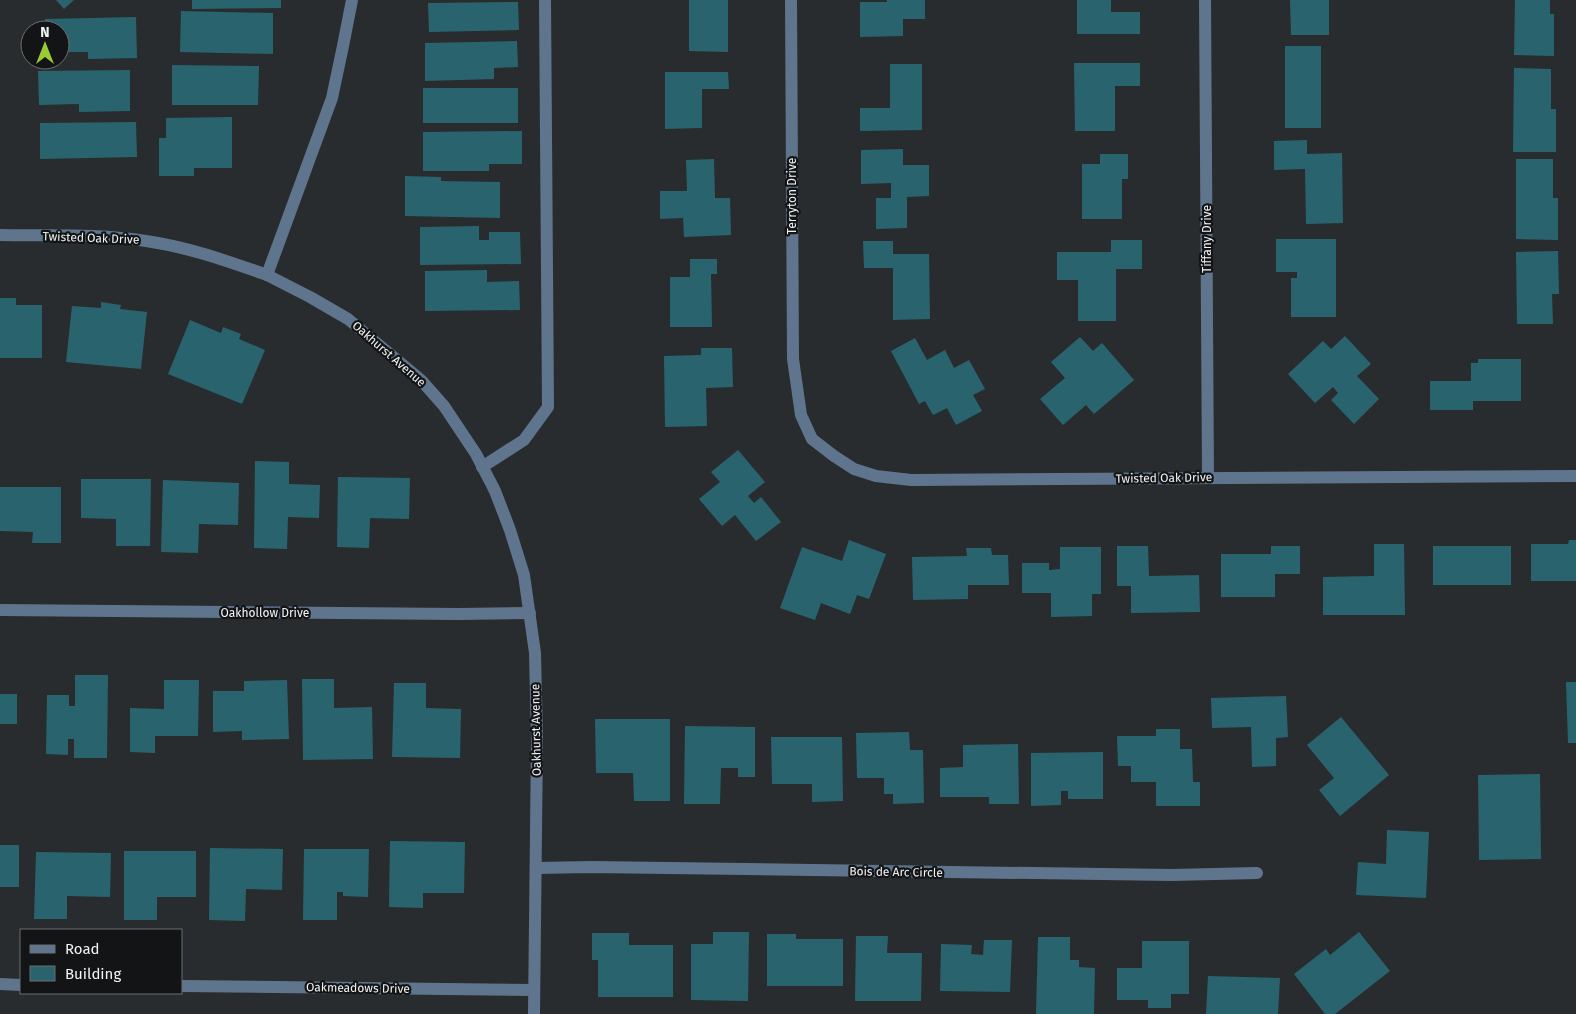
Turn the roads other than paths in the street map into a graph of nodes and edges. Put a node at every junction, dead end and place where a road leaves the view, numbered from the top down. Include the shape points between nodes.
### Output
1 (352, 0) edge
2 (545, 0) edge
3 (791, 0) edge
4 (1205, 0) edge
5 (0, 235) edge
6 (267, 276) junction
7 (797, 392) joint
8 (482, 467) junction
9 (1576, 476) edge
10 (1208, 478) junction
11 (0, 610) edge
12 (530, 613) junction
13 (536, 868) junction
14 (1257, 873) dead end
15 (0, 984) edge
16 (20, 985) edge
17 (182, 986) edge
18 (534, 990) junction
19 (534, 1014) edge

1 - 6 street via 332,98
2 - 8 street via 548,407 524,440
3 - 7 street, Terryton Drive via 793,359
4 - 10 street, Tiffany Drive
5 - 6 street, Twisted Oak Drive via 146,241 209,255
6 - 8 street, Oakhurst Avenue via 348,319 407,367 444,406
7 - 10 street, Twisted Oak Drive via 801,415 812,439 854,469 876,476 911,480
8 - 12 street, Oakhurst Avenue via 510,530 524,575
9 - 10 street, Twisted Oak Drive
11 - 12 street, Oakhollow Drive
12 - 13 street, Oakhurst Avenue via 535,653
13 - 14 street, Bois de Arc Circle via 1172,875
13 - 18 street, Oakhurst Avenue
15 - 16 street
17 - 18 street, Oakmeadows Drive
18 - 19 street, Oakhurst Avenue

